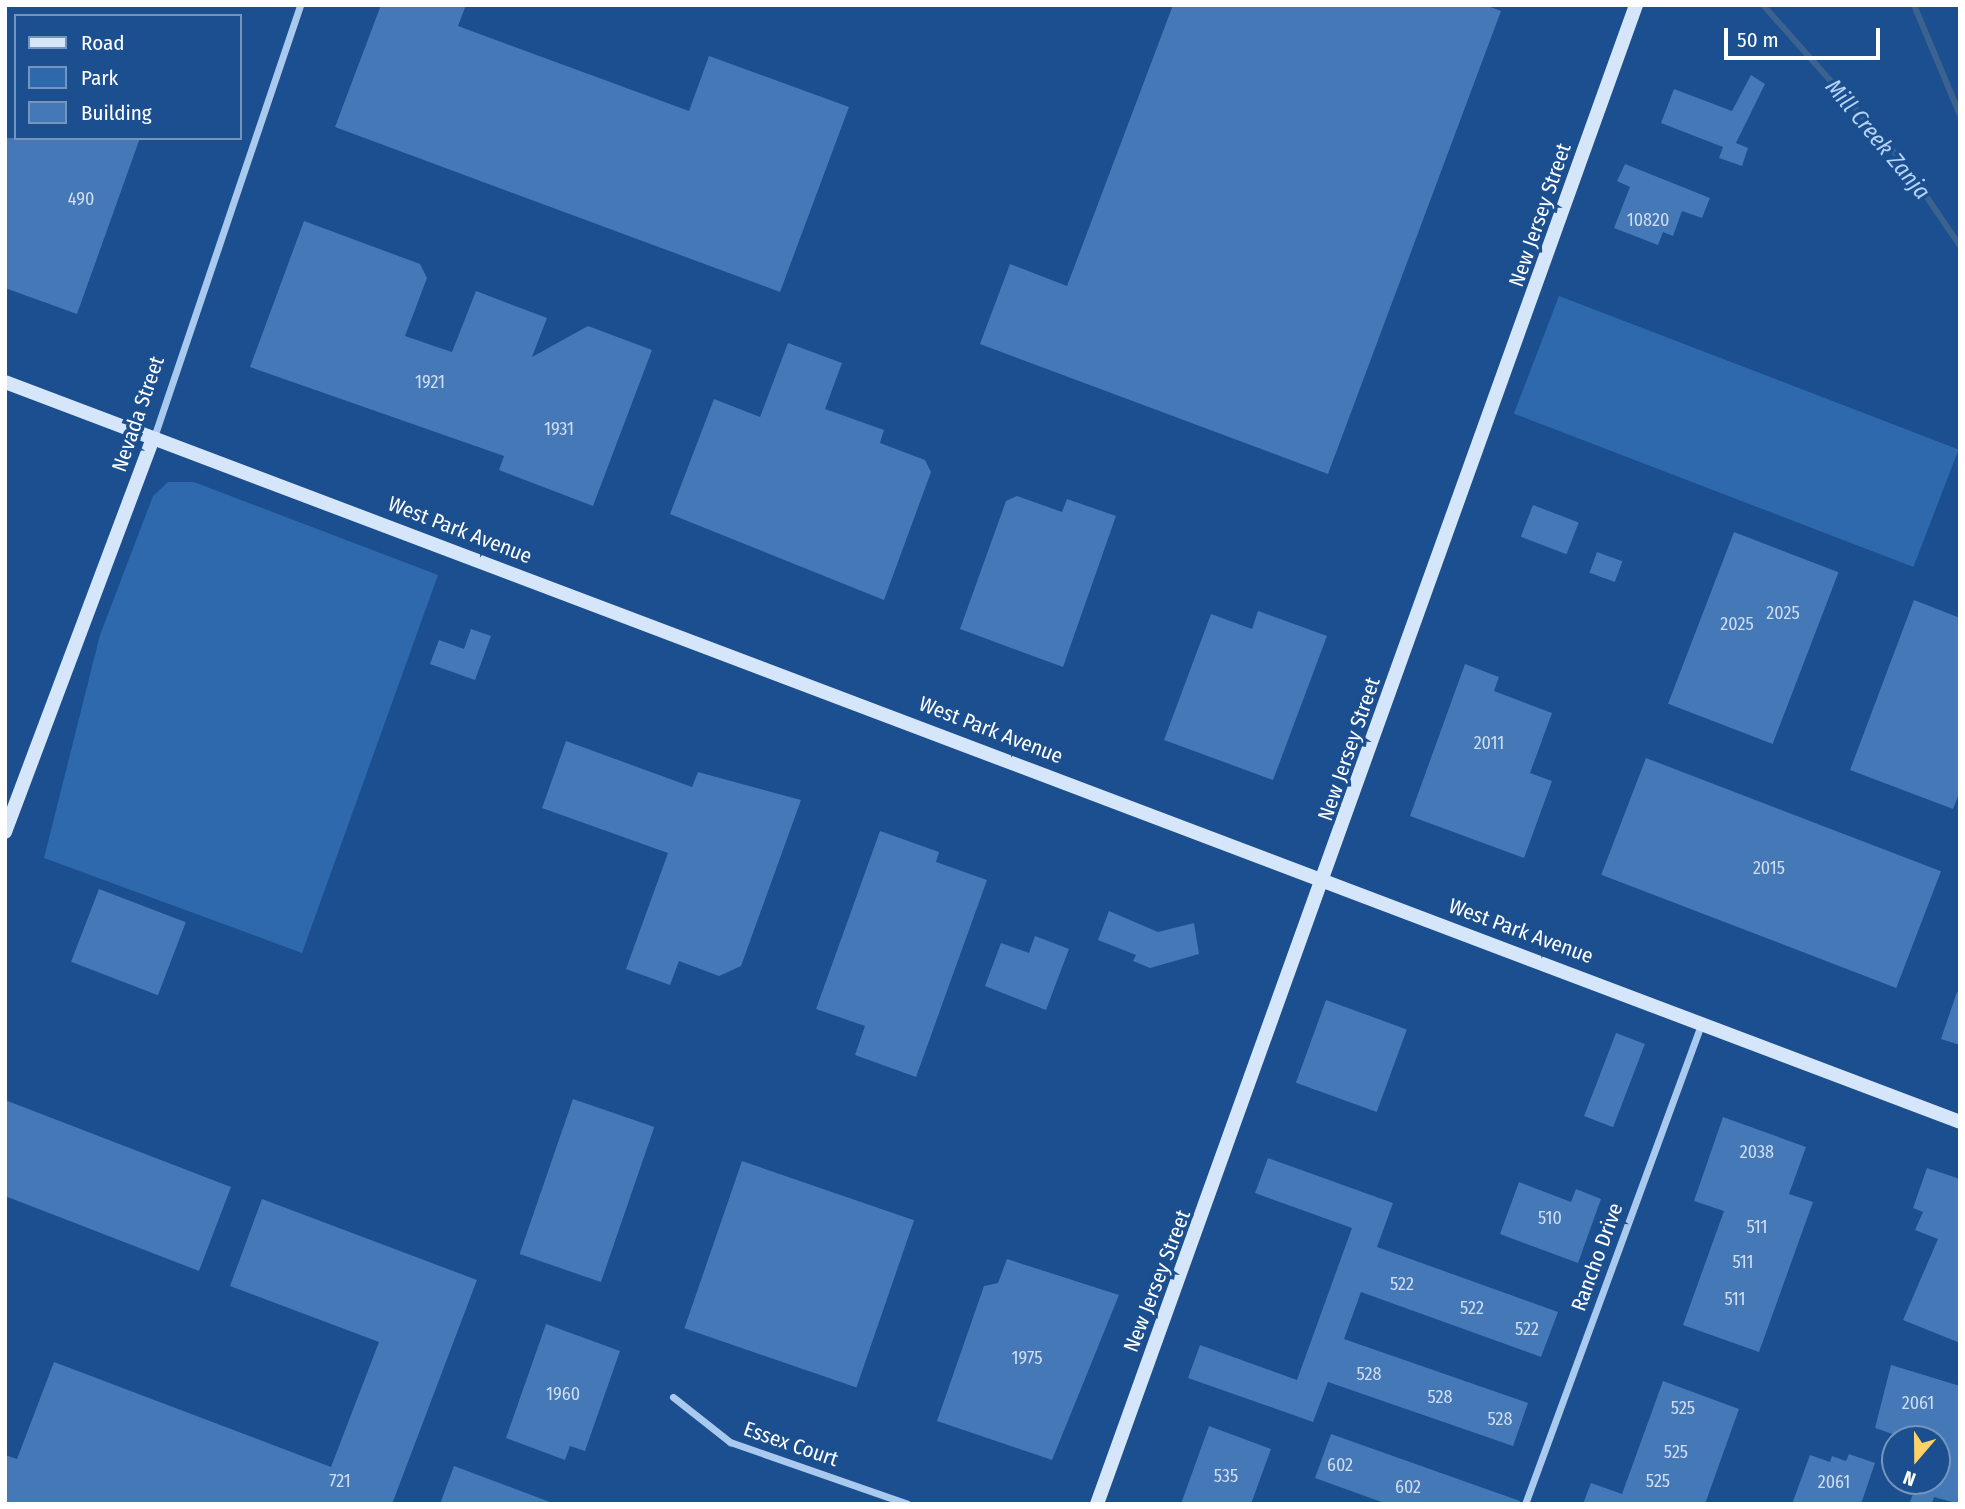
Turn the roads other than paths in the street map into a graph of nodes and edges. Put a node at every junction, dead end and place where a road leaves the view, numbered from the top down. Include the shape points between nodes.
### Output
1 (300, 5) edge
2 (1636, 5) edge
3 (5, 382) edge
4 (152, 441) junction
5 (5, 832) edge
6 (1325, 884) junction
7 (1702, 1022) junction
8 (1960, 1122) edge
9 (673, 1397) dead end
10 (908, 1504) edge
11 (1097, 1504) edge
12 (1525, 1504) edge

1 - 4 street, Nevada Street
2 - 6 street, New Jersey Street
3 - 4 street, West Park Avenue
4 - 5 street, Nevada Street
4 - 6 street, West Park Avenue
6 - 7 street, West Park Avenue
6 - 11 street, New Jersey Street
7 - 8 street, West Park Avenue
7 - 12 street, Rancho Drive
9 - 10 street, Essex Court via 730,1442

